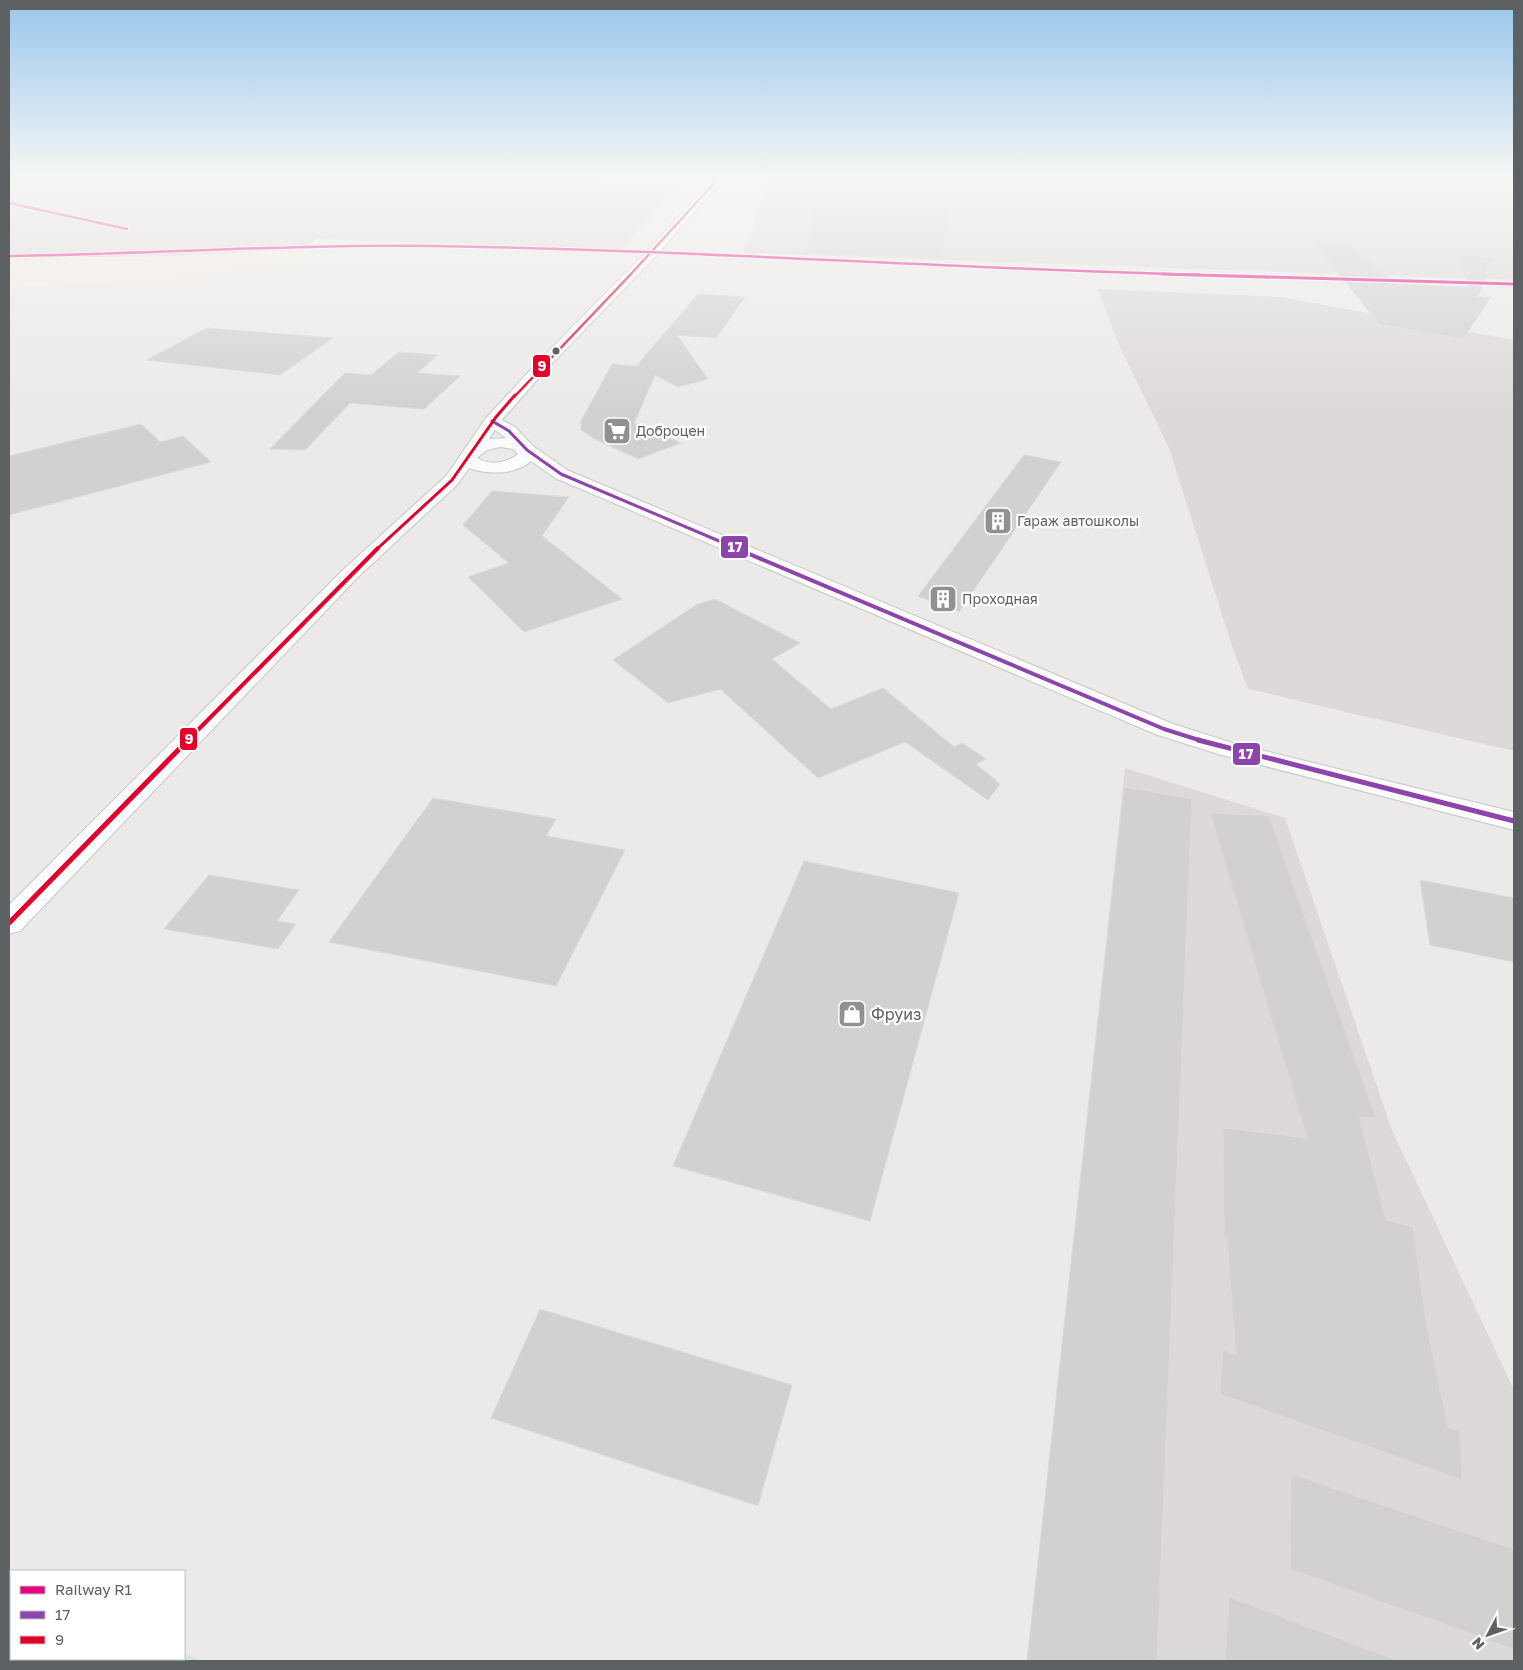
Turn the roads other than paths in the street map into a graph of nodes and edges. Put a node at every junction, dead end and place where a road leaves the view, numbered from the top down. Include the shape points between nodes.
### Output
1 (647, 257) edge
2 (492, 421) junction
3 (527, 450) junction
4 (469, 454) junction
5 (500, 467) junction
6 (561, 474) junction
7 (452, 480) junction
8 (1514, 821) edge
9 (9, 923) edge

1 - 2 main road
2 - 3 main road via 509,431
2 - 4 main road
3 - 4 main road via 517,444 500,442 482,445
3 - 5 main road via 524,459
3 - 6 main road
4 - 5 main road via 468,460 472,463
4 - 7 main road
5 - 6 main road via 527,467
5 - 7 main road via 476,470
6 - 8 main road via 1164,730 1228,749 1289,774 1380,800
7 - 9 main road via 351,573

